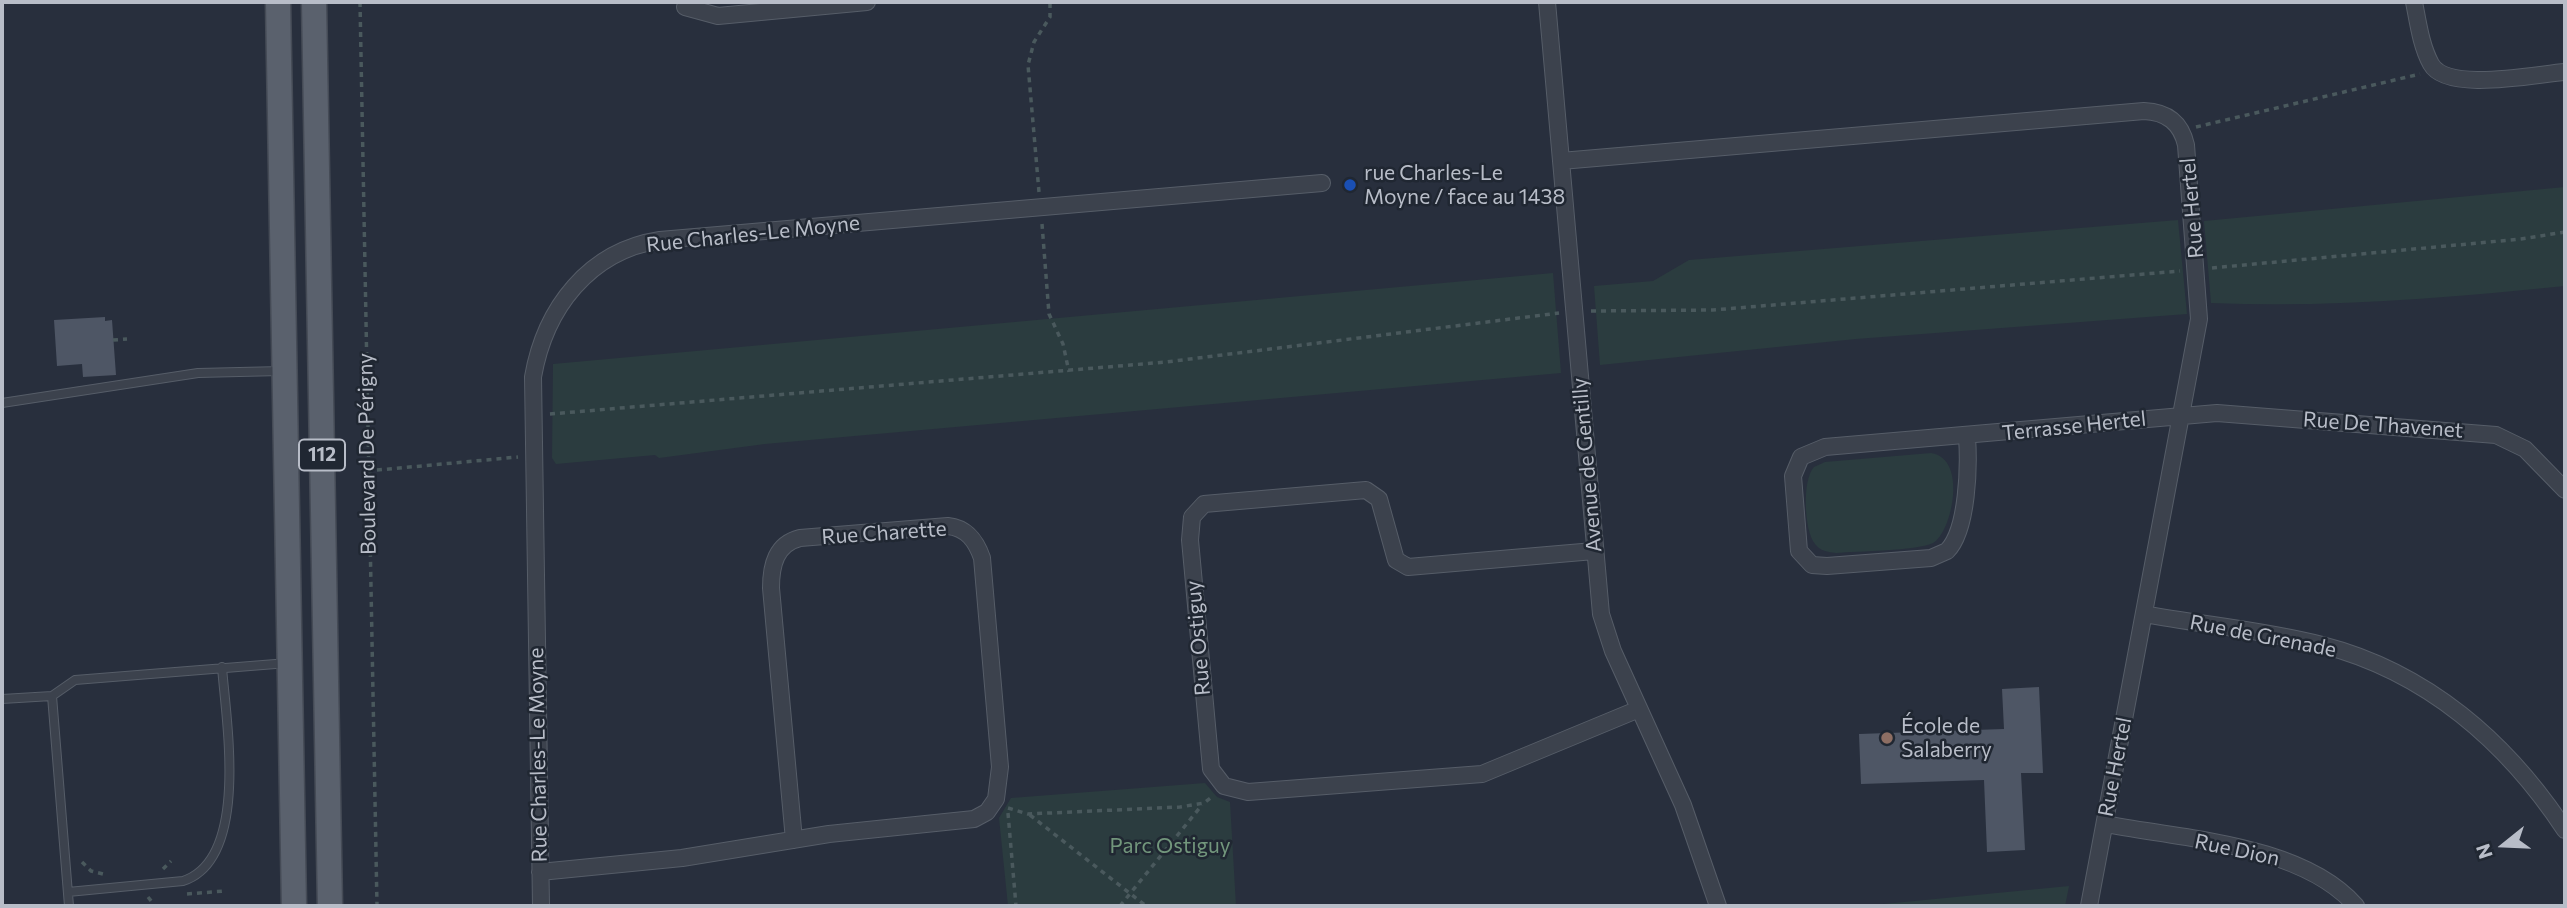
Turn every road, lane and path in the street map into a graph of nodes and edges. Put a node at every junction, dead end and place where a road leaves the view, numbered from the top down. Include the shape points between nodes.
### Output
1 (278, 2) edge
2 (314, 2) edge
3 (360, 2) edge
4 (867, 2) edge
5 (1050, 2) edge
6 (1547, 2) edge
7 (2414, 2) edge
8 (685, 7) dead end
9 (2565, 72) edge
10 (2420, 74) dead end
11 (2192, 128) dead end
12 (1561, 161) junction
13 (1322, 183) dead end
14 (1040, 195) dead end
15 (1042, 220) dead end
16 (2565, 232) edge
17 (2208, 268) dead end
18 (2182, 271) dead end
19 (1593, 311) dead end
20 (1556, 313) dead end
21 (127, 339) dead end
22 (113, 340) dead end
23 (284, 371) junction
24 (1069, 372) junction
25 (2, 403) edge
26 (551, 414) dead end
27 (2181, 415) junction
28 (1967, 437) junction
29 (514, 457) dead end
30 (367, 471) junction
31 (2565, 490) edge
32 (1594, 551) junction
33 (2144, 614) junction
34 (289, 662) junction
35 (222, 667) junction
36 (52, 696) junction
37 (2, 699) edge
38 (1639, 709) junction
39 (1215, 794) dead end
40 (1204, 803) junction
41 (1028, 814) junction
42 (2105, 824) junction
43 (2565, 830) edge
44 (794, 840) junction
45 (82, 862) dead end
46 (540, 872) junction
47 (105, 874) dead end
48 (214, 891) dead end
49 (224, 891) dead end
50 (68, 892) junction
51 (1130, 893) junction
52 (148, 897) dead end
53 (69, 906) edge
54 (155, 906) edge
55 (294, 906) edge
56 (330, 906) edge
57 (377, 906) edge
58 (541, 906) edge
59 (1016, 906) edge
60 (1120, 906) edge
61 (1146, 906) edge
62 (1718, 906) edge
63 (2089, 906) edge
64 (2356, 906) edge

1 - 23 main road, 112
2 - 56 main road, 112
3 - 30 path, Boulevard De Périgny
4 - 8 street via 718,16
5 - 14 path via 1049,17 1034,42 1028,65
6 - 12 street, Avenue de Gentilly
7 - 9 street via 2432,66 2445,77 2463,80
10 - 11 path
12 - 27 street, Rue Hertel via 2161,113 2179,126 2186,145 2200,307
12 - 32 street, Avenue de Gentilly
13 - 46 street, Rue Charles-Le Moyne via 660,240 625,250 591,269 570,290 550,322 533,377
15 - 24 path via 1049,314
16 - 17 path
18 - 19 path via 1713,310
20 - 24 path
21 - 22 path
23 - 25 lane via 198,373
23 - 34 main road, 112
24 - 26 path
27 - 28 street, Terrasse Hertel
27 - 31 street, Rue De Thavenet via 2217,413 2496,435 2525,449
27 - 33 street, Rue Hertel
28 - 28 street, Terrasse Hertel via 1968,474 1957,533 1947,551 1931,558 1826,566 1803,559 1793,475 1805,454 1825,447
29 - 30 path
30 - 57 path, Boulevard De Périgny
32 - 38 street, Avenue de Gentilly via 1605,630
32 - 38 street, Rue Ostiguy via 1409,567 1396,560 1379,499 1366,490 1204,504 1192,517 1190,540 1211,769 1221,785 1248,792 1482,774
33 - 42 street, Rue Hertel
33 - 43 street, Rue de Grenade via 2321,645 2397,673 2482,730 2529,779
34 - 35 lane
34 - 55 main road, 112
35 - 36 lane via 75,680
35 - 50 lane via 229,805 208,863 183,881
36 - 37 lane
36 - 50 lane
38 - 62 street, Avenue de Gentilly via 1683,805
39 - 40 path
40 - 41 path
40 - 51 path
41 - 51 path
41 - 59 path via 1007,807
42 - 63 street, Rue Hertel
42 - 64 street, Rue Dion via 2282,858 2322,878
44 - 44 street, Rue Charette via 965,821 981,817 992,806 1000,767 982,558 966,532 948,526 800,538 778,552 771,588
44 - 46 street, Rue Charette via 682,858
45 - 47 path via 91,871
46 - 58 street, Rue Charles-Le Moyne
48 - 49 path
50 - 53 lane
51 - 60 path
51 - 61 path
52 - 54 path

